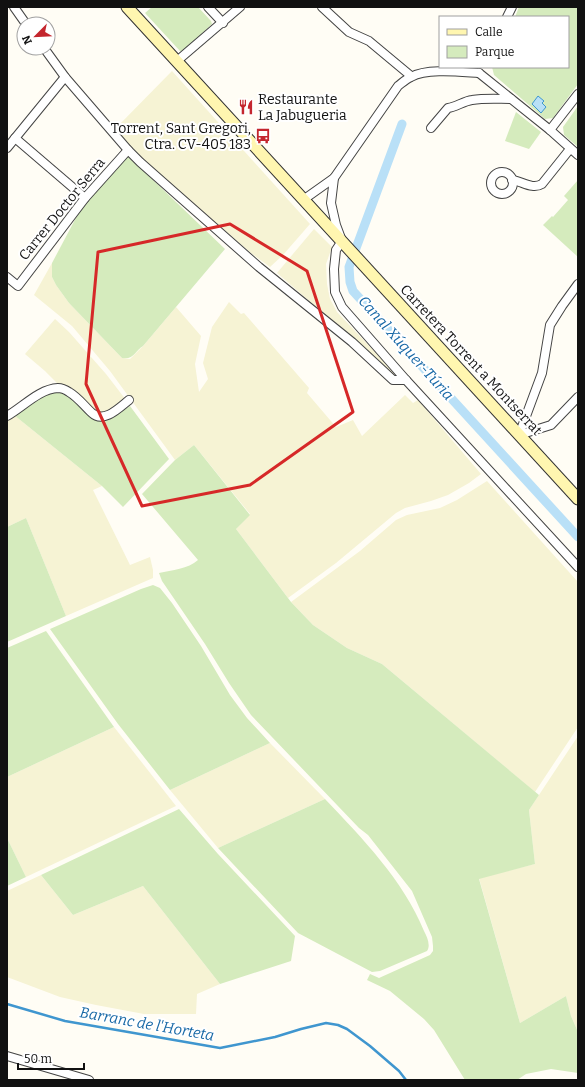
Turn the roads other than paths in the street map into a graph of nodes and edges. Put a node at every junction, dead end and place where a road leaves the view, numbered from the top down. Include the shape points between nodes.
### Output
1 (14, 7) edge
2 (127, 7) edge
3 (208, 7) edge
4 (322, 7) edge
5 (512, 7) edge
6 (240, 8) edge
7 (20, 16) edge
8 (508, 16) edge
9 (223, 23) junction
10 (50, 56) edge
11 (177, 62) junction
12 (481, 70) edge
13 (411, 76) junction
14 (65, 77) junction
15 (578, 94) edge
16 (511, 99) junction
17 (431, 128) dead end
18 (550, 130) junction
19 (15, 138) junction
20 (7, 148) edge
21 (570, 149) junction
22 (128, 150) junction
23 (578, 155) edge
24 (334, 178) junction
25 (512, 180) dead end
26 (86, 198) junction
27 (303, 200) junction
28 (343, 243) junction
29 (7, 277) edge
30 (578, 284) edge
31 (406, 380) junction
32 (578, 397) edge
33 (130, 400) dead end
34 (7, 416) edge
35 (519, 435) junction
36 (578, 499) edge
37 (578, 567) edge
38 (7, 1056) edge
39 (89, 1080) edge

1 - 7 street
2 - 11 main road, Carretera Torrent a Montserrat
3 - 9 street
4 - 13 street via 349,32 369,41
5 - 8 street
6 - 9 street
9 - 11 street
10 - 14 street
11 - 27 main road, Carretera Torrent a Montserrat
12 - 13 street via 429,72
12 - 16 street
13 - 24 street via 398,86
14 - 19 street
14 - 22 street
15 - 18 street
16 - 17 street via 483,98 448,108
16 - 18 street
18 - 21 street
19 - 20 street
19 - 26 street
21 - 23 street
21 - 25 street via 542,184 532,186
22 - 26 street, Carrer Doctor Serra
22 - 31 street via 393,380
24 - 27 street
24 - 28 street via 331,203
26 - 29 street, Carrer Doctor Serra via 18,286
27 - 28 main road, Carretera Torrent a Montserrat
28 - 31 street via 336,250 334,259 334,281 338,299 351,319
28 - 35 main road, Carretera Torrent a Montserrat
30 - 35 street via 550,325 542,373
31 - 37 street
32 - 35 street via 551,425
33 - 34 street via 112,413 100,417 93,414 76,396 61,388 51,389
35 - 36 main road, Carretera Torrent a Montserrat
38 - 39 street

